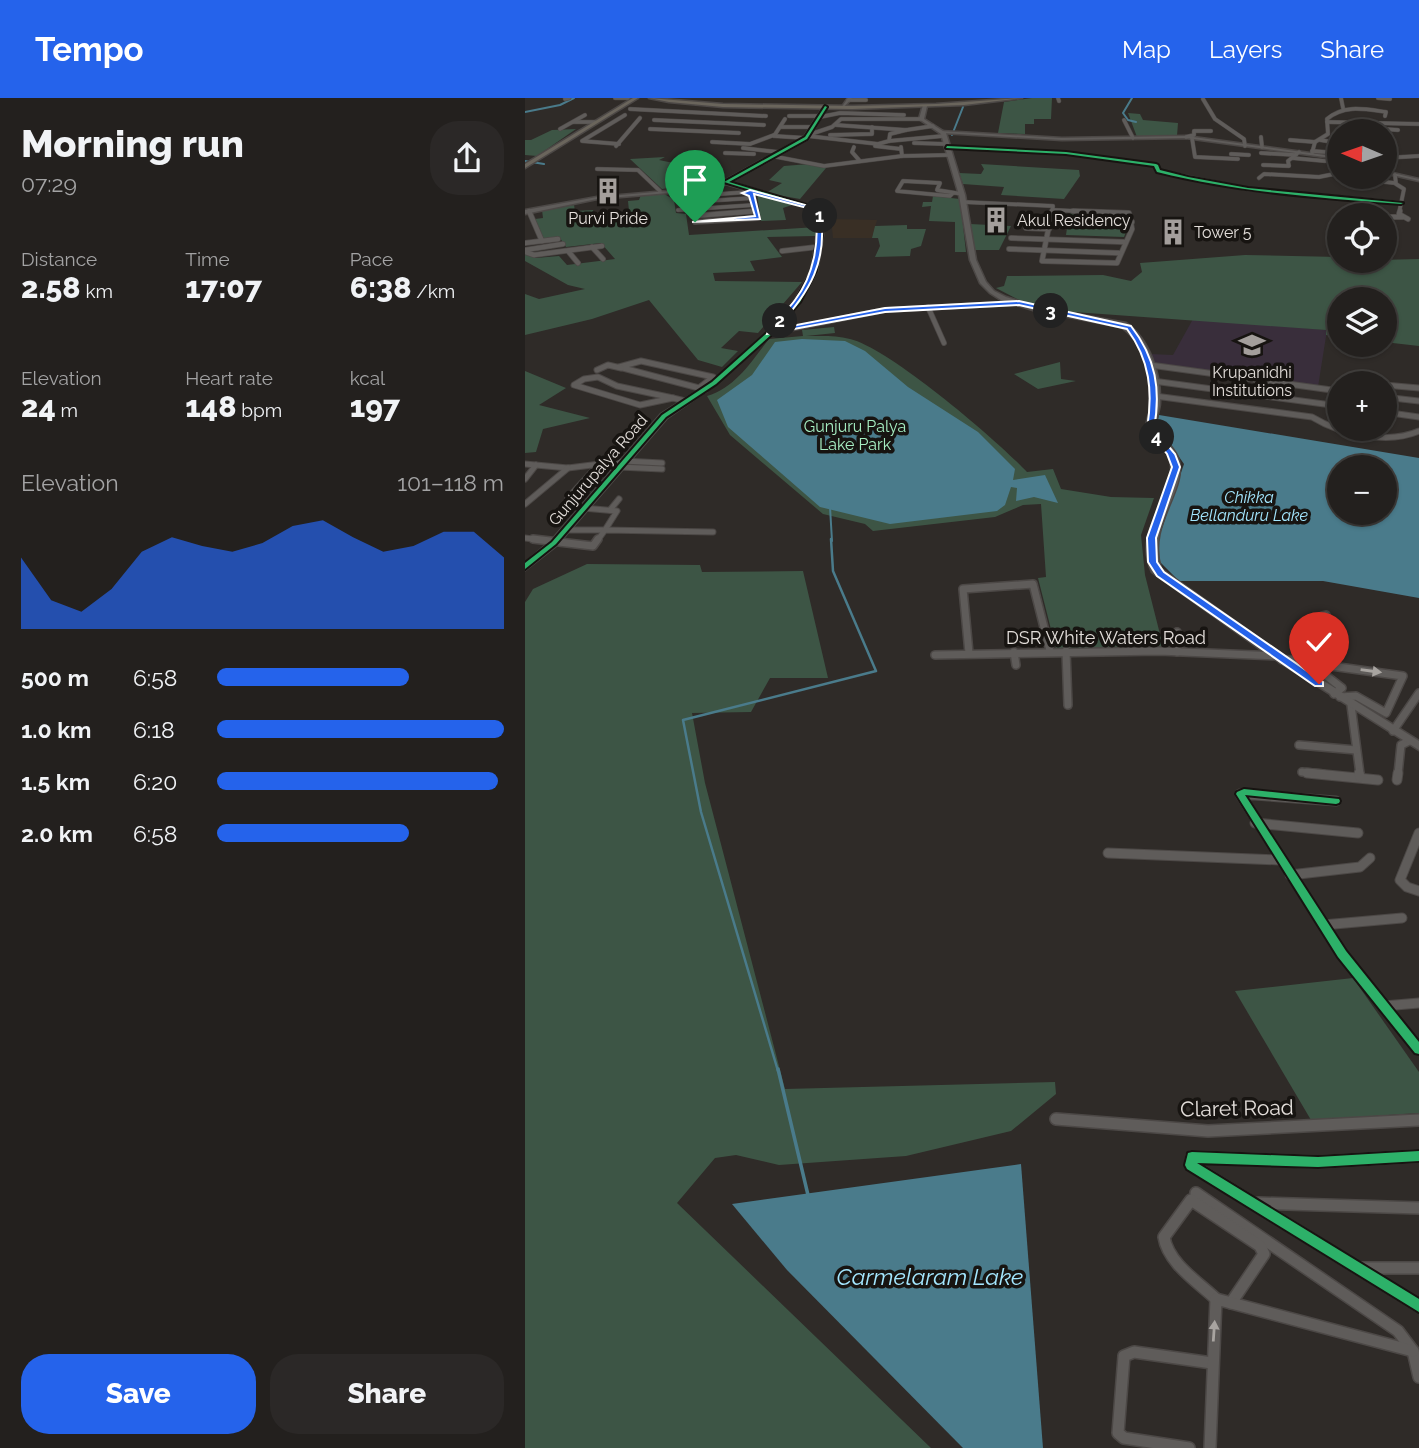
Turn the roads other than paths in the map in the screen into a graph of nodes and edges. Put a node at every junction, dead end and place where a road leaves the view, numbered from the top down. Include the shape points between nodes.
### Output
1 (615, 98) edge
2 (628, 98) edge
3 (638, 98) edge
4 (650, 98) edge
5 (1011, 98) edge
6 (1020, 98) edge
7 (1341, 98) edge
8 (1378, 98) edge
9 (849, 99) edge
10 (1203, 99) edge
11 (1390, 99) edge
12 (866, 100) dead end
13 (712, 105) junction
14 (825, 107) junction
15 (842, 107) junction
16 (923, 107) junction
17 (1343, 108) junction
18 (629, 109) dead end
19 (702, 113) junction
20 (585, 115) dead end
21 (612, 115) junction
22 (625, 116) junction
23 (663, 116) dead end
24 (766, 116) dead end
25 (1385, 116) dead end
26 (820, 117) junction
27 (921, 117) junction
28 (696, 118) junction
29 (841, 119) junction
30 (856, 119) junction
31 (1330, 119) edge
32 (1124, 120) dead end
33 (691, 121) junction
34 (772, 121) dead end
35 (785, 121) junction
36 (573, 122) junction
37 (595, 122) junction
38 (801, 122) dead end
39 (652, 124) junction
40 (1397, 124) edge
41 (1419, 124) edge
42 (764, 125) dead end
43 (836, 125) junction
44 (853, 125) junction
45 (686, 126) junction
46 (933, 126) junction
47 (872, 127) junction
48 (904, 128) junction
49 (560, 129) dead end
50 (759, 129) dead end
51 (681, 130) junction
52 (825, 130) junction
53 (841, 131) dead end
54 (1211, 131) dead end
55 (739, 133) dead end
56 (811, 134) junction
57 (872, 134) junction
58 (943, 134) junction
59 (774, 135) junction
60 (909, 135) dead end
61 (1327, 135) edge
62 (784, 137) junction
63 (930, 137) junction
64 (1189, 137) junction
65 (1261, 137) dead end
66 (826, 138) junction
67 (1133, 138) junction
68 (1228, 139) dead end
69 (1290, 140) dead end
70 (780, 141) dead end
71 (888, 141) junction
72 (1318, 141) junction
73 (712, 142) dead end
74 (845, 142) junction
75 (1327, 142) edge
76 (818, 143) dead end
77 (914, 143) dead end
78 (1245, 143) junction
79 (619, 144) junction
80 (869, 145) junction
81 (947, 145) junction
82 (730, 146) dead end
83 (854, 147) junction
84 (614, 148) dead end
85 (762, 148) dead end
86 (552, 149) junction
87 (924, 149) dead end
88 (1260, 151) junction
89 (1312, 152) junction
90 (725, 153) dead end
91 (1194, 153) junction
92 (1298, 153) junction
93 (776, 154) junction
94 (931, 154) junction
95 (949, 155) junction
96 (1249, 155) dead end
97 (796, 156) dead end
98 (902, 156) junction
99 (1325, 156) junction
100 (1419, 156) edge
101 (719, 157) dead end
102 (1397, 157) edge
103 (789, 159) junction
104 (1238, 159) dead end
105 (1291, 159) junction
106 (859, 160) junction
107 (1263, 165) dead end
108 (525, 168) edge
109 (1327, 168) edge
110 (597, 169) dead end
111 (1327, 175) edge
112 (1397, 175) edge
113 (1418, 176) edge
114 (1258, 178) dead end
115 (726, 182) junction
116 (1397, 184) edge
117 (683, 189) junction
118 (660, 191) junction
119 (935, 192) junction
120 (694, 193) dead end
121 (749, 194) junction
122 (962, 197) junction
123 (1401, 203) junction
124 (706, 204) junction
125 (678, 208) dead end
126 (755, 208) junction
127 (1054, 210) junction
128 (1079, 210) junction
129 (527, 212) edge
130 (692, 216) dead end
131 (1397, 218) edge
132 (1083, 221) dead end
133 (695, 222) dead end
134 (1132, 222) junction
135 (1077, 227) dead end
136 (1026, 228) dead end
137 (1049, 229) junction
138 (1011, 238) dead end
139 (558, 239) dead end
140 (1047, 239) junction
141 (542, 241) junction
142 (1124, 242) junction
143 (525, 243) edge
144 (563, 244) dead end
145 (602, 246) dead end
146 (592, 247) junction
147 (817, 247) junction
148 (1009, 248) dead end
149 (1045, 250) junction
150 (525, 251) edge
151 (568, 251) junction
152 (782, 251) dead end
153 (1119, 253) junction
154 (603, 259) dead end
155 (578, 262) dead end
156 (1019, 303) junction
157 (928, 307) junction
158 (770, 333) junction
159 (944, 343) dead end
160 (1150, 365) junction
161 (597, 370) dead end
162 (1153, 381) junction
163 (1397, 386) edge
164 (1419, 388) edge
165 (1327, 389) edge
166 (698, 392) junction
167 (1155, 396) junction
168 (674, 398) junction
169 (1397, 398) edge
170 (685, 401) junction
171 (1419, 401) edge
172 (1327, 404) edge
173 (1397, 414) edge
174 (1419, 417) edge
175 (1419, 431) edge
176 (525, 464) edge
177 (621, 464) junction
178 (536, 465) junction
179 (598, 465) junction
180 (568, 468) junction
181 (525, 479) edge
182 (568, 498) dead end
183 (619, 499) dead end
184 (525, 503) edge
185 (583, 508) junction
186 (610, 510) junction
187 (564, 530) junction
188 (605, 530) junction
189 (713, 532) dead end
190 (525, 538) edge
191 (554, 543) junction
192 (525, 558) edge
193 (534, 560) junction
194 (525, 566) edge
195 (1192, 595) joint
196 (1326, 615) dead end
197 (1177, 632) dead end
198 (1050, 651) junction
199 (1066, 651) junction
200 (1014, 652) junction
201 (1177, 652) junction
202 (969, 653) junction
203 (935, 654) dead end
204 (1279, 658) junction
205 (1016, 665) dead end
206 (1419, 693) edge
207 (1337, 696) junction
208 (1068, 705) dead end
209 (1351, 705) junction
210 (1393, 731) junction
211 (1414, 743) edge
212 (1299, 745) dead end
213 (1356, 750) junction
214 (1302, 772) dead end
215 (1360, 778) junction
216 (1378, 780) dead end
217 (1397, 780) dead end
218 (1336, 801) dead end
219 (1255, 823) junction
220 (1357, 833) dead end
221 (1419, 833) edge
222 (1108, 853) dead end
223 (1370, 858) dead end
224 (1280, 860) junction
225 (1290, 875) junction
226 (1419, 891) edge
227 (1402, 918) dead end
228 (1323, 925) junction
229 (1419, 1003) edge
230 (1384, 1006) junction
231 (1419, 1050) edge
232 (1056, 1119) dead end
233 (1419, 1120) edge
234 (1419, 1156) edge
235 (1196, 1193) dead end
236 (1255, 1203) junction
237 (1419, 1208) edge
238 (1357, 1268) junction
239 (1419, 1268) edge
240 (1216, 1300) junction
241 (1231, 1303) junction
242 (1419, 1306) edge
243 (1413, 1351) junction
244 (1212, 1363) junction
245 (1419, 1373) edge
246 (1189, 1448) edge
247 (1210, 1448) edge

1 - 2 street
3 - 21 main road
3 - 37 main road
4 - 13 main road
5 - 16 main road
6 - 16 main road
7 - 17 street
8 - 11 street
9 - 12 street
9 - 15 street
10 - 78 street via 1215,119
13 - 14 main road
13 - 19 street
14 - 15 main road
14 - 26 street
15 - 16 main road
16 - 27 main road
17 - 25 street via 1386,112
17 - 31 street via 1332,112
18 - 19 street
19 - 24 street
19 - 28 street
20 - 36 street
21 - 22 street
21 - 86 main road
22 - 79 street via 640,118
22 - 79 street via 582,141
23 - 28 street
26 - 27 street via 840,113
26 - 29 street
26 - 35 street
26 - 56 street
27 - 30 street
27 - 46 main road
28 - 33 street
28 - 34 street
29 - 30 street
29 - 43 street
30 - 44 street
32 - 67 street
33 - 39 street
33 - 42 street
33 - 45 street
35 - 38 street
35 - 56 street
35 - 59 street
36 - 37 street
36 - 49 street
37 - 86 main road
39 - 45 street
39 - 51 street
40 - 41 street
43 - 44 street
43 - 52 street
44 - 47 street
45 - 50 street
45 - 51 street
46 - 48 street
46 - 58 main road
47 - 48 street
47 - 57 street
48 - 71 street via 890,134
51 - 55 street
52 - 53 street
52 - 56 street
54 - 64 street via 1194,131
56 - 57 street
56 - 62 street
56 - 66 street
56 - 93 street
57 - 80 street
58 - 63 street
58 - 67 street
58 - 81 main road
59 - 62 street
59 - 73 street via 750,144
60 - 63 street
61 - 72 street
62 - 70 street
63 - 71 street
64 - 67 street
64 - 78 street
64 - 91 street
65 - 88 street
66 - 74 street
66 - 76 street
68 - 78 street
69 - 72 street
71 - 80 street
72 - 75 street
72 - 89 street
74 - 80 street
74 - 83 street via 841,146
77 - 81 street
78 - 88 street
79 - 84 street
80 - 83 street
80 - 98 street via 901,148
81 - 95 main road
81 - 123 street via 1066,153 1156,165 1158,171 1208,183 1343,202
82 - 93 street
83 - 106 street via 852,152
85 - 93 street
86 - 108 main road
87 - 94 street
88 - 92 street
88 - 105 street
89 - 92 street
89 - 99 street
90 - 93 street
91 - 96 street
91 - 104 street via 1197,157
92 - 105 street
93 - 101 street
93 - 103 street
93 - 115 street
94 - 95 street
94 - 98 street
95 - 122 main road
97 - 103 street
98 - 106 street
99 - 105 street
99 - 109 street
100 - 102 street
103 - 106 street via 824,166
105 - 107 street via 1289,166
110 - 118 street via 638,170
111 - 114 street via 1264,174
112 - 113 street
115 - 117 street
115 - 121 street, Gunjurupalya Road
116 - 123 street via 1404,189
117 - 118 street
117 - 120 street via 682,194
118 - 129 street
119 - 119 street via 940,183 905,181 897,191
119 - 122 street
121 - 124 street
121 - 124 street via 706,195
121 - 126 street
121 - 147 street, Gunjurupalya Road via 818,209 821,229
122 - 127 street via 1053,206
122 - 156 main road via 973,258 984,283 997,295
123 - 131 street via 1399,214 1406,218
124 - 125 street
124 - 126 street
126 - 130 street
126 - 133 street via 758,218
127 - 128 street
127 - 137 street
128 - 134 street via 1128,212
128 - 135 street
129 - 141 street
132 - 134 street
134 - 142 street
136 - 137 street
137 - 140 street
138 - 140 street
139 - 141 street
140 - 142 street
140 - 149 street
141 - 143 street
142 - 153 street
144 - 150 street
145 - 146 street
146 - 151 street
146 - 154 street
147 - 152 street
147 - 158 street, Gunjurupalya Road via 807,289
148 - 149 street
149 - 153 street
149 - 153 street via 1042,261 1116,264
150 - 151 street via 534,255
151 - 155 street
156 - 157 street
156 - 160 main road via 1129,328
157 - 158 street via 880,311
157 - 159 street
158 - 166 street, Gunjurupalya Road
160 - 162 main road
160 - 165 street
161 - 166 street via 609,365
162 - 167 main road
162 - 172 street
163 - 164 street
166 - 166 street via 713,377 641,361 619,367
166 - 170 street, Gunjurupalya Road
167 - 175 street via 1312,417 1330,428 1394,438
167 - 195 main road via 1150,429 1176,467 1151,538 1152,562 1160,574
168 - 168 street via 617,386 599,377 574,385 640,405
168 - 170 street
169 - 171 street
170 - 177 street, Gunjurupalya Road via 664,416
173 - 174 street
176 - 178 street
177 - 177 street via 648,471 662,466
177 - 179 street
177 - 185 street, Gunjurupalya Road
178 - 180 street
178 - 181 street
179 - 180 street
179 - 182 street
180 - 184 street
183 - 186 street
185 - 186 street
185 - 187 street, Gunjurupalya Road
186 - 188 street via 617,510
187 - 188 street
187 - 191 street, Gunjurupalya Road
188 - 189 street
188 - 191 street via 593,546
190 - 191 street
191 - 193 street, Gunjurupalya Road
192 - 193 street
193 - 194 street, Gunjurupalya Road
195 - 204 main road
196 - 204 street, DSR White Waters Road via 1322,627 1332,639 1333,652 1319,659
197 - 201 street
198 - 199 street, DSR White Waters Road
198 - 200 street, DSR White Waters Road
198 - 202 street via 1033,584 963,589
199 - 201 street, DSR White Waters Road
199 - 208 street
200 - 202 street, DSR White Waters Road
200 - 205 street
201 - 204 street, DSR White Waters Road
202 - 203 street, DSR White Waters Road
204 - 207 main road
206 - 210 street
207 -> 207 street via 1342,688 1320,671 1324,665 1403,676 1386,713 1356,696
207 - 209 main road
209 - 210 main road
209 - 213 street
210 - 211 main road
211 - 217 street via 1401,745
212 - 213 street
213 - 215 street
214 - 215 street
215 - 216 street
218 - 219 street via 1241,793
219 - 220 street
219 - 224 street
221 - 226 street via 1400,880
222 - 224 street
223 - 225 street via 1360,866
224 - 225 street
225 - 228 street
227 - 228 street
228 - 230 street
229 - 230 street
230 - 231 street
232 - 233 street, Claret Road via 1208,1131
234 - 236 street via 1318,1162 1192,1157 1191,1165
235 - 243 street via 1398,1331
236 - 237 street
236 - 238 street
238 - 239 street
238 - 242 street
240 - 241 street
240 - 241 street via 1163,1244 1191,1200 1260,1246 1264,1254
244 -> 240 street
241 - 243 street
243 - 245 street
244 - 246 street via 1134,1352 1124,1356 1118,1433 1124,1438
244 - 247 street

